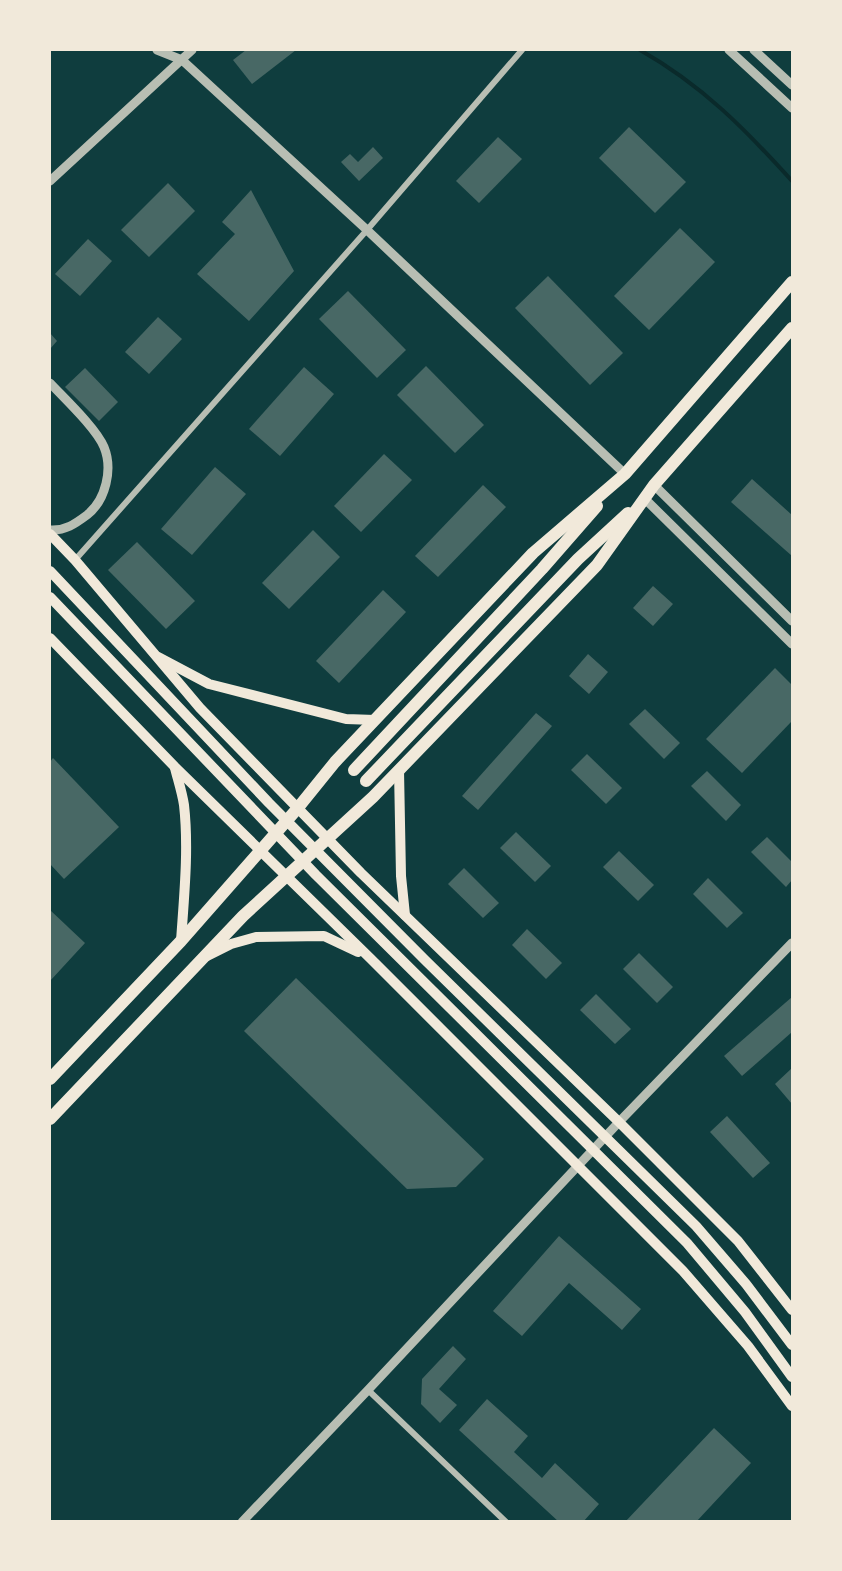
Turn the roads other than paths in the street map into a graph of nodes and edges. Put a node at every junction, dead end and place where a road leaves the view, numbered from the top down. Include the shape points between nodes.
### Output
1 (157, 50) edge
2 (170, 50) edge
3 (192, 50) edge
4 (522, 50) edge
5 (729, 50) edge
6 (754, 50) edge
7 (182, 60) junction
8 (792, 85) edge
9 (792, 108) edge
10 (50, 181) edge
11 (367, 230) junction
12 (792, 282) edge
13 (792, 328) edge
14 (50, 382) edge
15 (625, 474) junction
16 (654, 485) junction
17 (644, 498) junction
18 (50, 532) edge
19 (75, 560) junction
20 (50, 571) edge
21 (50, 597) edge
22 (792, 621) edge
23 (50, 638) edge
24 (792, 644) edge
25 (152, 654) junction
26 (375, 720) junction
27 (175, 767) junction
28 (354, 770) dead end
29 (399, 771) junction
30 (366, 781) dead end
31 (297, 809) junction
32 (327, 839) junction
33 (261, 851) junction
34 (286, 877) junction
35 (405, 915) junction
36 (181, 941) junction
37 (792, 943) edge
38 (204, 957) junction
39 (371, 959) junction
40 (50, 1079) edge
41 (50, 1119) edge
42 (619, 1122) junction
43 (579, 1165) junction
44 (792, 1310) edge
45 (790, 1341) edge
46 (792, 1377) edge
47 (368, 1390) junction
48 (792, 1406) edge
49 (242, 1521) edge
50 (506, 1521) edge

1 - 7 street
2 - 7 street
3 - 7 street
4 - 11 street
5 - 9 street
6 - 8 street
7 - 10 street
7 - 11 street
11 - 15 street
11 - 19 street
12 - 15 main road
13 - 16 main road
14 - 18 street via 104,447 108,476 94,510 68,527
15 - 26 main road via 533,553
15 - 28 main road
16 - 17 main road
16 - 22 street
17 - 24 street
17 - 29 main road via 597,565
17 - 30 main road via 578,559
18 - 19 main road
19 - 25 main road
20 - 45 main road via 425,960 696,1226
21 - 46 main road via 316,875 664,1220 716,1276
23 - 27 main road
25 - 26 main road via 209,684 345,719
25 - 31 main road
26 - 31 main road
27 - 33 main road
27 - 36 main road via 185,823
29 - 32 main road
29 - 35 main road
31 - 32 main road
31 - 33 main road
32 - 34 main road
32 - 35 main road
33 - 34 main road
33 - 36 main road
34 - 38 main road
34 - 39 main road
35 - 42 main road
36 - 40 main road
37 - 42 street
38 - 39 main road via 256,936 324,936
38 - 41 main road
39 - 43 main road
42 - 43 street
42 - 44 main road via 738,1241
43 - 47 street
43 - 48 main road via 683,1271 748,1346
47 - 49 street
47 - 50 street

